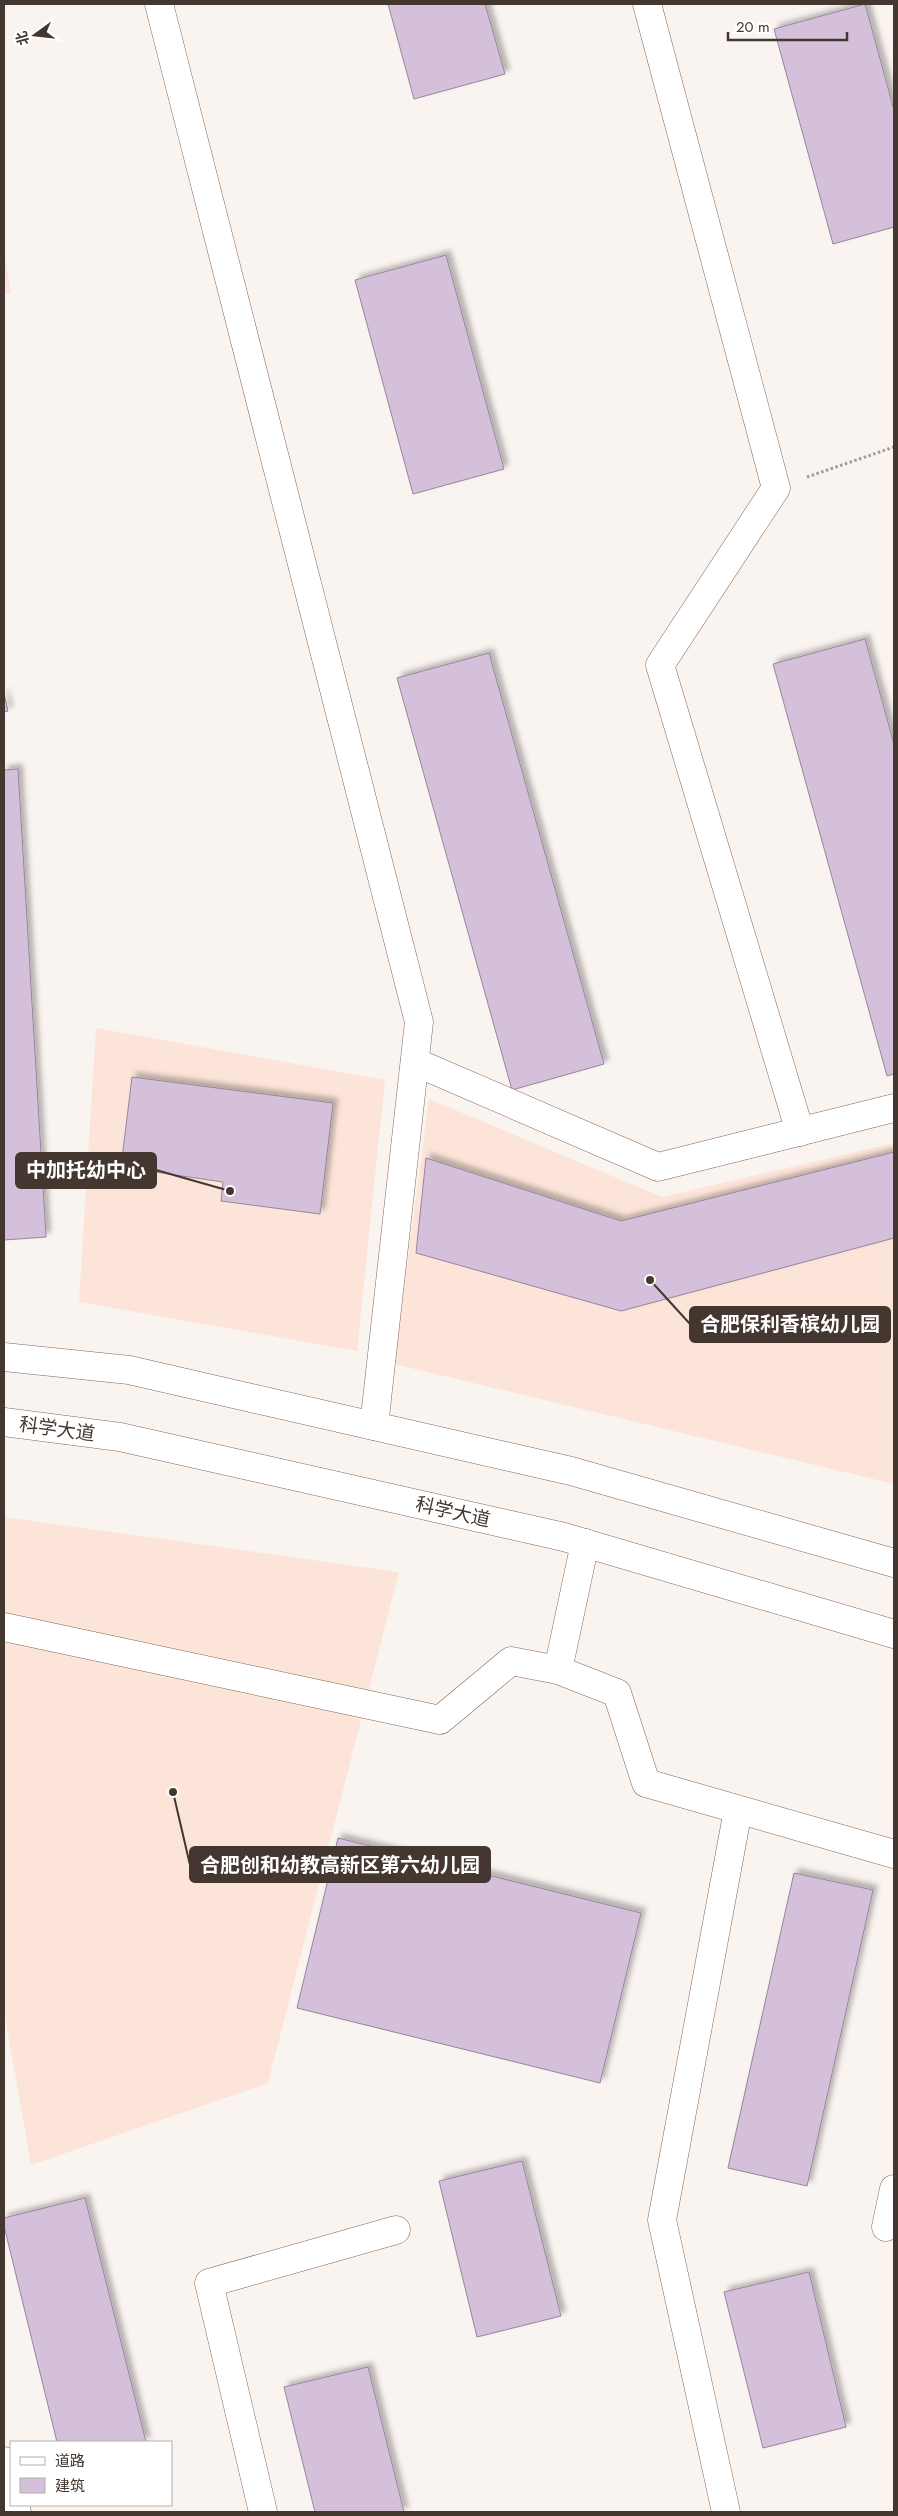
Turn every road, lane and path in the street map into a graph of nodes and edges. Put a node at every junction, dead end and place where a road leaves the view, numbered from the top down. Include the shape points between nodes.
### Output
1 (159, 4) edge
2 (647, 4) edge
3 (894, 447) edge
4 (776, 488) junction
5 (414, 1062) junction
6 (894, 1108) edge
7 (800, 1132) junction
8 (4, 1357) edge
9 (4, 1422) edge
10 (374, 1426) junction
11 (585, 1544) junction
12 (894, 1563) edge
13 (4, 1627) edge
14 (894, 1634) edge
15 (558, 1670) junction
16 (738, 1810) junction
17 (894, 1854) edge
18 (894, 2189) edge
19 (886, 2227) dead end
20 (396, 2230) dead end
21 (4, 2461) edge
22 (10, 2485) edge
23 (263, 2512) edge
24 (726, 2512) edge

1 - 5 street via 419,1022
2 - 4 street
3 - 4 path
4 - 7 street via 660,665
5 - 7 street via 658,1167
5 - 10 street
6 - 7 street
8 - 10 street via 129,1370
9 - 11 street, 科学大道 via 120,1437
10 - 12 street via 571,1471
11 - 14 street, 科学大道
11 - 15 street
13 - 15 street via 440,1720 510,1661
15 - 16 street via 617,1693 646,1783
16 - 17 street
16 - 24 street via 662,2220
18 - 19 street
20 - 23 street via 209,2283
21 - 22 street

